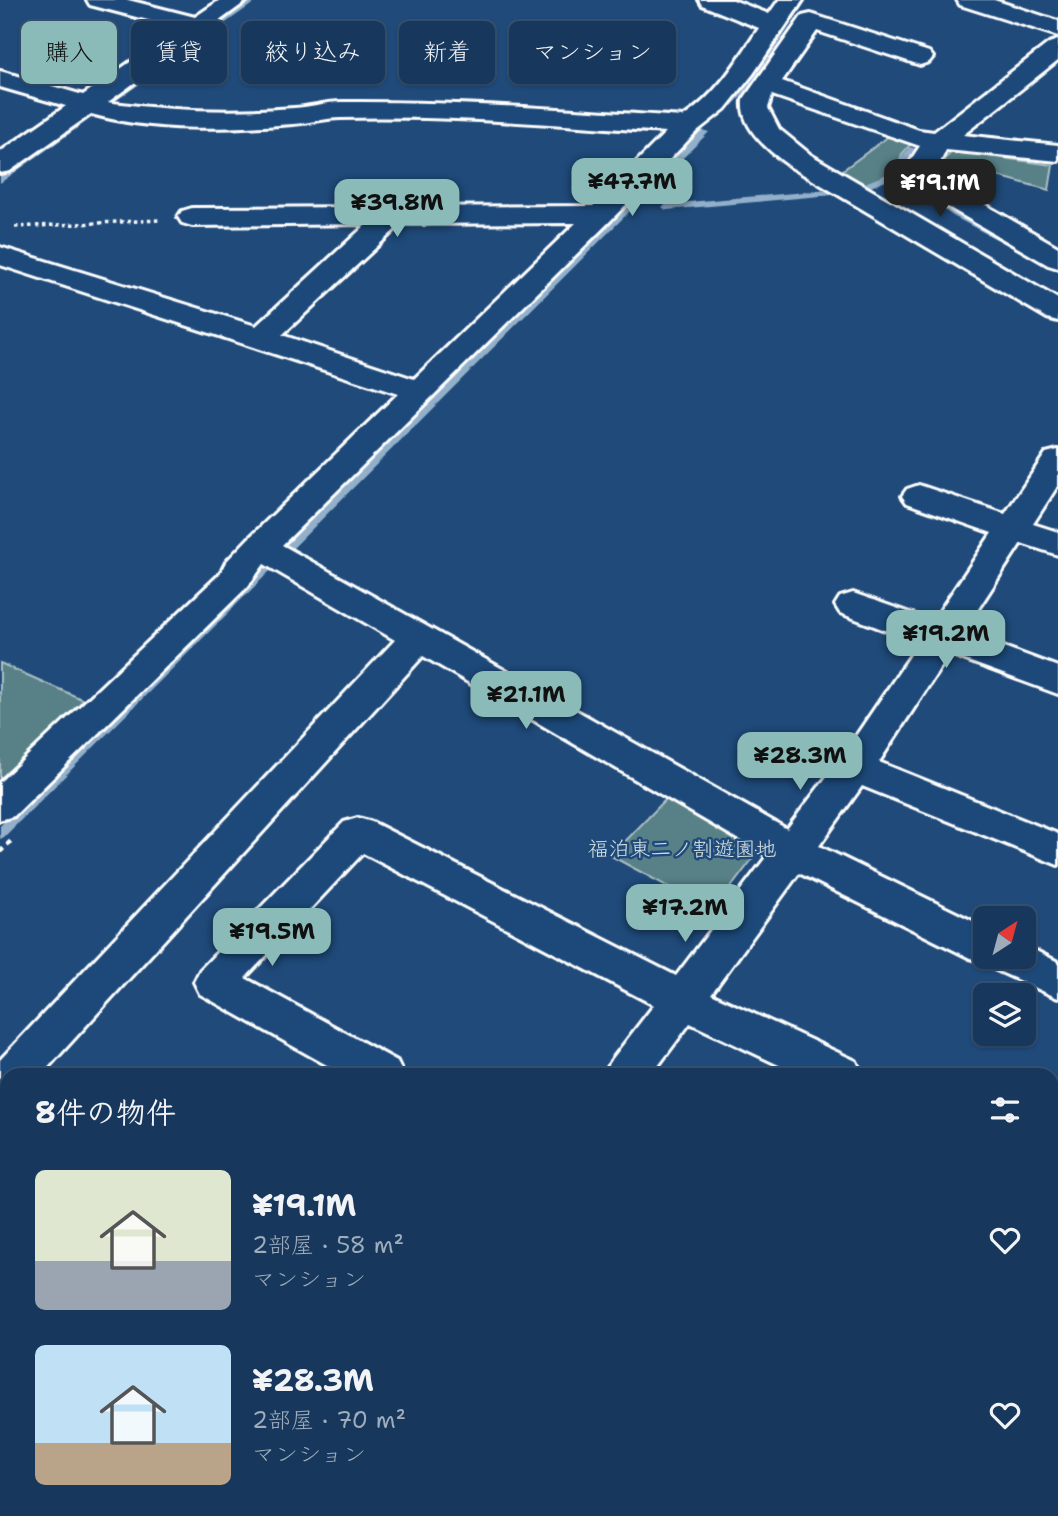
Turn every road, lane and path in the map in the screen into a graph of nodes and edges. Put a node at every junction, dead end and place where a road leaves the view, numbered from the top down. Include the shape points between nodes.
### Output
1 (99, 0) edge
2 (236, 0) edge
3 (711, 0) edge
4 (791, 0) edge
5 (969, 0) edge
6 (180, 21) edge
7 (206, 21) edge
8 (773, 25) junction
9 (1058, 29) edge
10 (1058, 48) edge
11 (920, 57) dead end
12 (0, 79) edge
13 (131, 79) edge
14 (768, 85) junction
15 (96, 107) junction
16 (755, 113) junction
17 (697, 118) junction
18 (939, 141) junction
19 (1058, 153) edge
20 (1, 164) edge
21 (395, 214) junction
22 (601, 214) junction
23 (192, 217) joint
24 (13, 227) dead end
25 (0, 256) edge
26 (1058, 259) edge
27 (1058, 312) edge
28 (261, 338) junction
29 (419, 391) junction
30 (1058, 460) edge
31 (919, 496) dead end
32 (1013, 528) junction
33 (1058, 544) edge
34 (272, 553) junction
35 (853, 605) dead end
36 (420, 636) junction
37 (941, 638) junction
38 (1058, 681) edge
39 (855, 768) junction
40 (0, 806) edge
41 (1058, 850) edge
42 (794, 852) junction
43 (973, 940) edge
44 (1036, 970) edge
45 (1058, 981) edge
46 (683, 1000) junction
47 (21, 1068) edge
48 (370, 1068) edge
49 (632, 1068) edge
50 (827, 1068) edge

1 - 6 street
2 - 7 street
3 - 8 street
4 - 8 street
5 - 9 street
8 - 17 street via 727,91
10 - 18 street
11 - 14 street via 811,21
12 - 15 street
13 - 15 street
14 - 16 street via 756,100
14 - 18 street via 914,137
15 - 17 street via 211,119 294,117 338,110
15 - 20 street
16 - 17 street
16 - 27 street via 775,141 801,161
17 - 22 street
18 - 19 street
18 - 26 street via 921,168 929,184
21 - 22 street
21 - 23 street
21 - 28 street
22 - 29 street
23 - 24 path
25 - 28 street
28 - 29 street
29 - 34 street
30 - 32 street
31 - 32 street
32 - 33 street
32 - 37 street
34 - 36 street
34 - 40 street via 239,570 236,578
35 - 37 street
36 - 42 street
36 - 47 street
37 - 38 street
37 - 39 street
39 - 41 street
39 - 42 street
42 - 43 street
42 - 46 street
44 - 45 street
46 - 48 street via 358,832 215,982
46 - 49 street
46 - 50 street

